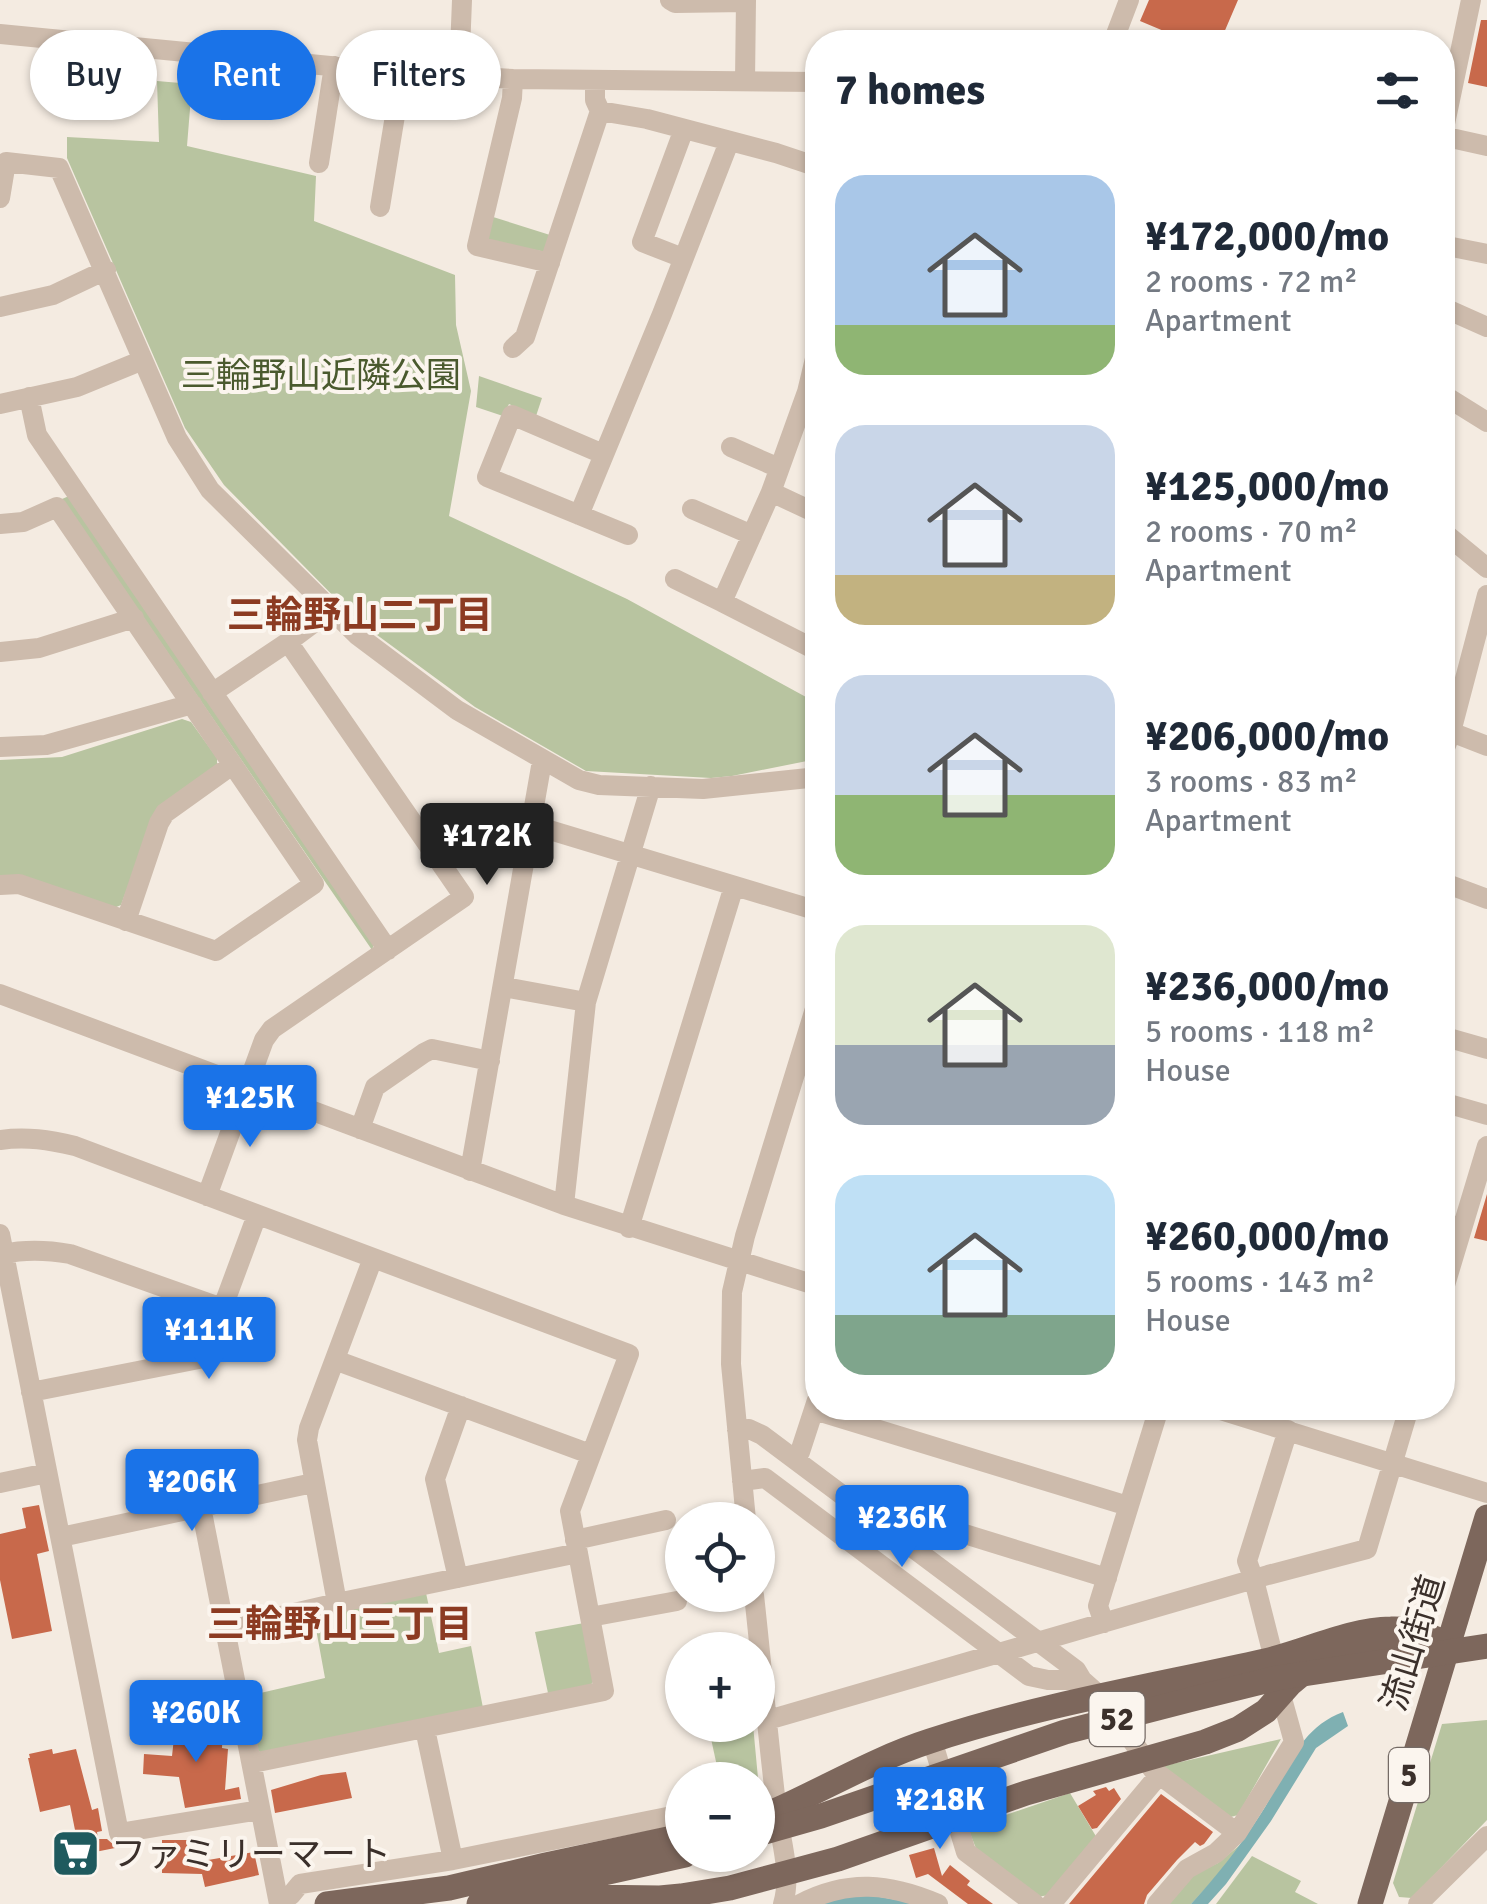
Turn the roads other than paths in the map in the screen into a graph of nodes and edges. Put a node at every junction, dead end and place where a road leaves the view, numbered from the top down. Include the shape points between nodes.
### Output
1 (462, 0) edge
2 (670, 0) edge
3 (1129, 0) edge
4 (1471, 0) edge
5 (746, 1) edge
6 (461, 30) edge
7 (1118, 30) edge
8 (0, 34) edge
9 (334, 66) joint
10 (501, 78) edge
11 (1455, 78) edge
12 (512, 79) junction
13 (595, 80) junction
14 (745, 81) junction
15 (805, 82) edge
16 (600, 111) junction
17 (394, 120) edge
18 (684, 130) junction
19 (1455, 139) edge
20 (729, 142) junction
21 (1487, 146) edge
22 (805, 162) edge
23 (319, 163) dead end
24 (0, 198) edge
25 (380, 207) dead end
26 (1455, 248) edge
27 (1487, 254) edge
28 (684, 258) junction
29 (550, 263) junction
30 (106, 270) junction
31 (0, 307) edge
32 (1455, 313) edge
33 (1487, 327) edge
34 (513, 348) dead end
35 (144, 360) junction
36 (29, 397) junction
37 (805, 397) edge
38 (1455, 402) edge
39 (0, 404) edge
40 (1487, 422) edge
41 (731, 447) dead end
42 (603, 454) junction
43 (779, 468) junction
44 (770, 492) junction
45 (692, 508) dead end
46 (805, 508) edge
47 (579, 515) junction
48 (0, 524) edge
49 (628, 535) dead end
50 (752, 535) junction
51 (1455, 542) edge
52 (1487, 568) edge
53 (675, 579) dead end
54 (1487, 595) edge
55 (722, 602) junction
56 (330, 610) junction
57 (134, 618) junction
58 (1482, 632) edge
59 (288, 642) junction
60 (805, 644) edge
61 (0, 652) edge
62 (212, 692) junction
63 (192, 704) junction
64 (1455, 722) edge
65 (1455, 733) edge
66 (1487, 746) edge
67 (0, 747) edge
68 (542, 761) junction
69 (232, 765) junction
70 (805, 778) edge
71 (651, 786) junction
72 (533, 824) junction
73 (632, 854) junction
74 (0, 884) edge
75 (734, 886) junction
76 (1455, 887) edge
77 (1487, 898) edge
78 (805, 907) edge
79 (126, 921) junction
80 (388, 950) junction
81 (504, 987) junction
82 (0, 994) edge
83 (586, 1002) junction
84 (805, 1040) edge
85 (1455, 1040) edge
86 (1487, 1049) edge
87 (490, 1060) junction
88 (246, 1086) junction
89 (1455, 1106) edge
90 (1487, 1115) edge
91 (360, 1129) junction
92 (0, 1140) edge
93 (1487, 1146) edge
94 (470, 1172) junction
95 (206, 1196) junction
96 (564, 1206) junction
97 (257, 1215) junction
98 (1455, 1219) edge
99 (630, 1228) junction
100 (2, 1244) edge
101 (373, 1258) junction
102 (739, 1263) junction
103 (805, 1282) edge
104 (222, 1308) junction
105 (335, 1360) junction
106 (31, 1392) junction
107 (461, 1406) junction
108 (811, 1420) edge
109 (865, 1420) edge
110 (1155, 1420) edge
111 (1254, 1420) edge
112 (1405, 1420) edge
113 (737, 1430) junction
114 (1288, 1430) junction
115 (590, 1454) junction
116 (794, 1458) junction
117 (1392, 1463) junction
118 (47, 1473) junction
119 (742, 1481) junction
120 (0, 1483) edge
121 (314, 1483) junction
122 (1487, 1493) edge
123 (848, 1498) junction
124 (744, 1502) edge
125 (1128, 1506) junction
126 (201, 1507) junction
127 (1487, 1517) edge
128 (665, 1520) edge
129 (60, 1537) junction
130 (576, 1546) junction
131 (458, 1578) junction
132 (1107, 1578) junction
133 (1254, 1580) junction
134 (665, 1602) edge
135 (337, 1603) junction
136 (590, 1617) junction
137 (1104, 1622) junction
138 (225, 1629) junction
139 (1487, 1635) edge
140 (1038, 1642) junction
141 (1448, 1646) junction
142 (1487, 1646) edge
143 (998, 1653) junction
144 (1274, 1658) junction
145 (1091, 1688) junction
146 (1281, 1696) junction
147 (775, 1718) edge
148 (425, 1729) junction
149 (932, 1740) junction
150 (253, 1764) junction
151 (1151, 1767) junction
152 (260, 1810) junction
153 (775, 1810) edge
154 (665, 1817) edge
155 (956, 1818) junction
156 (775, 1829) edge
157 (1237, 1833) junction
158 (1487, 1836) edge
159 (775, 1839) edge
160 (665, 1840) edge
161 (665, 1859) edge
162 (452, 1860) junction
163 (786, 1873) junction
164 (591, 1876) junction
165 (449, 1896) edge
166 (285, 1899) edge
167 (328, 1904) edge
168 (478, 1904) edge
169 (513, 1904) edge
170 (783, 1904) edge
171 (800, 1904) edge
172 (938, 1904) edge
173 (1036, 1904) edge
174 (1050, 1904) edge
175 (1157, 1904) edge
176 (1370, 1904) edge
177 (1418, 1904) edge

1 - 6 street
2 - 5 street
3 - 7 street
4 - 11 street
5 - 14 street
8 - 9 street
9 - 23 street
10 - 12 street
12 - 13 street
12 - 29 street via 476,246
13 - 14 street
13 - 16 street
14 - 15 street
16 - 18 street
16 - 29 street
17 - 25 street
18 - 20 street
18 - 28 street via 642,242
19 - 21 street
20 - 22 street
20 - 28 street
24 - 30 street via 6,162 59,168
26 - 27 street
28 - 42 street
29 - 34 street via 525,338
30 - 31 street via 53,295
30 - 35 street
32 - 33 street
35 - 36 street
35 - 56 street via 177,438 210,490
36 - 39 street
36 - 62 street via 37,435
37 - 43 street
38 - 40 street
41 - 43 street
42 - 47 street
42 - 47 street via 512,415 487,477
43 - 44 street
44 - 46 street
44 - 50 street
45 - 50 street
47 - 49 street
48 - 57 street via 57,507
50 - 55 street
51 - 52 street
53 - 55 street
54 - 58 street
55 - 60 street
56 - 59 street
56 - 68 street via 456,710
57 - 61 street via 39,648
57 - 63 street
58 - 64 street
59 - 62 street
59 - 80 street via 464,897
62 - 80 street
63 - 67 street via 46,745
63 - 69 street
65 - 66 street
68 - 71 street via 599,785
68 - 72 street
69 - 79 street via 165,812
69 - 79 street via 314,884 216,952
70 - 71 street
71 - 73 street
72 - 73 street
72 - 81 street
73 - 75 street
73 - 83 street
74 - 79 street via 19,884
75 - 78 street
75 - 99 street
76 - 77 street
80 - 88 street via 272,1029
81 - 83 street
81 - 87 street
82 - 88 street
83 - 96 street
84 - 102 street
85 - 86 street
87 - 91 street via 424,1053 375,1087
87 - 94 street
88 - 91 street
88 - 95 street
89 - 90 street
91 - 94 street
92 - 95 street via 75,1146
93 - 98 street
94 - 96 street
95 - 97 street
96 - 99 street
97 - 101 street
97 - 104 street
99 - 102 street
100 - 104 street via 86,1258
100 - 106 street
101 - 105 street
101 - 115 street via 629,1354
102 - 103 street
102 - 113 street via 731,1316
104 - 106 street via 204,1358
105 - 107 street
105 - 121 street via 309,1428
106 - 118 street
107 - 115 street
107 - 131 street via 435,1479
108 - 116 street
109 - 125 street
110 - 125 street
111 - 114 street
112 - 117 street
113 - 116 street via 762,1435
113 - 119 street
114 - 117 street
114 - 133 street via 1247,1561
115 - 130 street via 570,1510
116 - 123 street
117 - 122 street
117 - 133 street via 1367,1549
118 - 120 street
118 - 129 street
119 - 124 street
119 - 143 street via 765,1478
121 - 126 street
121 - 135 street
123 - 132 street
123 - 140 street
125 - 132 street
126 - 129 street
126 - 138 street
127 - 141 main road, 流山街道 / 5
128 - 130 street
129 - 152 street via 119,1833
130 - 131 street
130 - 136 street
131 - 135 street
132 - 137 street via 1098,1606
133 - 137 street
133 - 144 street
134 - 136 street
135 - 138 street
136 - 148 street via 604,1690
137 - 140 street
138 - 150 street
139 - 141 street
140 - 143 street
140 - 145 street
141 - 144 main road via 1426,1633 1392,1629
141 - 146 main road via 1421,1653 1354,1649 1308,1669
141 - 176 main road, 流山街道 / 5
142 - 156 main road, 52, bridge via 1277,1678 1189,1700 1065,1732
143 - 145 street via 1030,1676
143 - 147 street
144 - 145 main road
145 - 149 main road
145 - 151 street
146 - 151 main road via 1238,1729
146 - 157 street via 1294,1742
148 - 150 street
148 - 162 street
149 - 153 main road
149 - 155 street
150 - 152 street
151 - 155 main road via 1026,1794
151 - 157 street
151 - 174 street
152 - 166 street
154 - 162 street
155 - 163 main road
155 - 173 street via 966,1852
157 - 175 street via 1188,1869
158 - 177 street
159 - 163 street
160 - 165 main road via 546,1864
161 - 164 main road
162 - 166 street via 300,1884
163 - 169 main road via 670,1897
163 - 170 street
164 - 165 main road
164 - 168 main road
165 - 167 main road
171 - 172 street via 850,1886 882,1887

